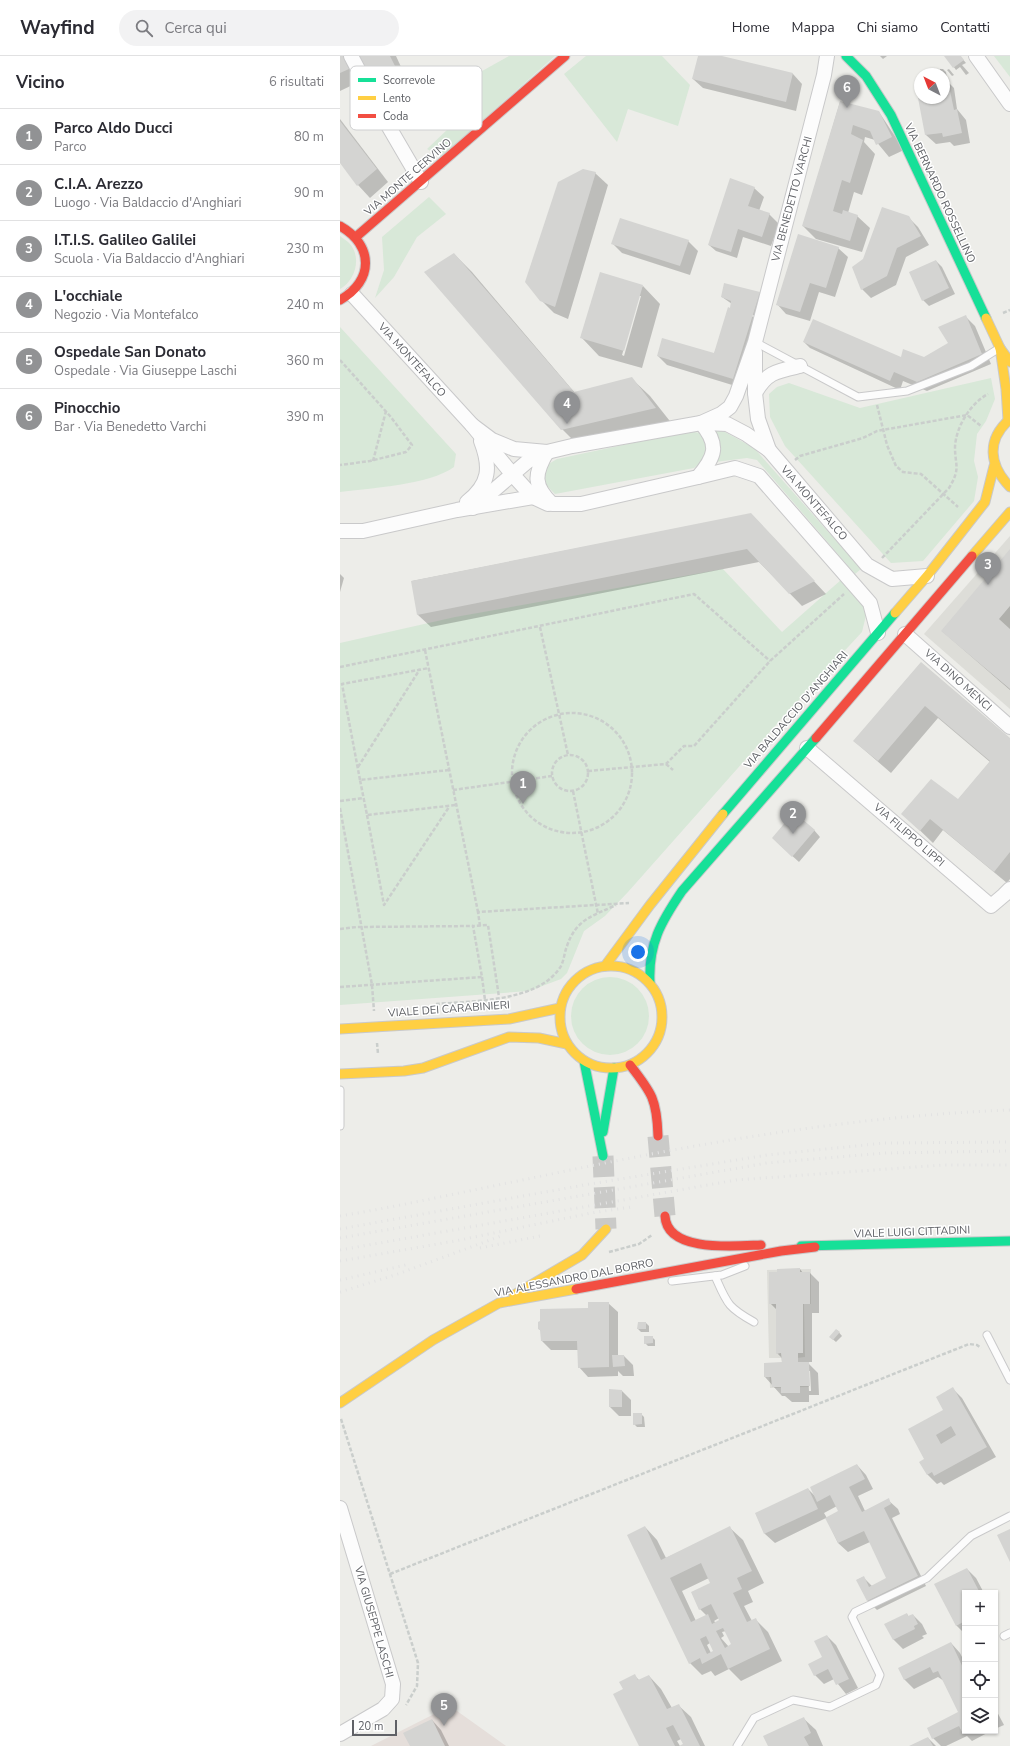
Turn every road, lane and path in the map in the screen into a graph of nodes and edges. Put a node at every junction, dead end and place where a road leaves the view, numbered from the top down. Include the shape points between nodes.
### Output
1 (351, 56) edge
2 (565, 56) edge
3 (827, 56) edge
4 (846, 56) edge
5 (976, 56) edge
6 (356, 66) edge
7 (1010, 104) edge
8 (482, 129) edge
9 (391, 130) edge
10 (480, 130) edge
11 (421, 182) junction
12 (340, 226) edge
13 (356, 236) junction
14 (346, 297) edge
15 (755, 342) junction
16 (1000, 348) junction
17 (340, 360) edge
18 (1010, 362) edge
19 (800, 366) junction
20 (994, 392) dead end
21 (755, 393) junction
22 (874, 395) junction
23 (386, 411) junction
24 (967, 415) junction
25 (1009, 420) edge
26 (701, 423) junction
27 (985, 429) dead end
28 (475, 430) junction
29 (883, 430) junction
30 (769, 450) junction
31 (547, 452) junction
32 (373, 461) junction
33 (794, 462) dead end
34 (340, 465) edge
35 (994, 466) junction
36 (513, 475) junction
37 (698, 477) junction
38 (1010, 487) edge
39 (943, 494) junction
40 (533, 496) junction
41 (552, 504) junction
42 (472, 508) junction
43 (960, 509) dead end
44 (457, 510) junction
45 (1010, 512) edge
46 (340, 531) edge
47 (881, 559) dead end
48 (927, 576) junction
49 (847, 591) dead end
50 (540, 627) junction
51 (878, 633) junction
52 (905, 634) junction
53 (425, 650) junction
54 (770, 661) junction
55 (340, 667) edge
56 (429, 668) junction
57 (420, 669) junction
58 (559, 715) junction
59 (1010, 727) edge
60 (807, 748) junction
61 (568, 756) junction
62 (666, 764) junction
63 (632, 767) junction
64 (357, 768) junction
65 (449, 770) junction
66 (673, 770) dead end
67 (588, 771) junction
68 (552, 776) junction
69 (360, 780) junction
70 (512, 782) junction
71 (453, 790) junction
72 (573, 791) junction
73 (363, 798) junction
74 (340, 801) edge
75 (456, 805) junction
76 (449, 806) junction
77 (340, 808) edge
78 (367, 815) junction
79 (581, 833) junction
80 (1010, 889) edge
81 (596, 906) junction
82 (478, 912) junction
83 (598, 914) junction
84 (473, 926) junction
85 (480, 926) junction
86 (362, 927) junction
87 (340, 929) edge
88 (605, 966) junction
89 (482, 977) junction
90 (650, 983) junction
91 (372, 985) junction
92 (340, 987) edge
93 (485, 1000) dead end
94 (560, 1008) junction
95 (377, 1026) junction
96 (356, 1028) junction
97 (340, 1029) edge
98 (340, 1039) edge
99 (567, 1044) junction
100 (584, 1061) junction
101 (630, 1065) junction
102 (614, 1068) junction
103 (378, 1072) junction
104 (340, 1074) edge
105 (340, 1090) edge
106 (340, 1126) edge
107 (658, 1136) tunnel mouth
108 (665, 1218) joint
109 (606, 1229) dead end
110 (1010, 1241) edge
111 (815, 1247) junction
112 (780, 1251) junction
113 (606, 1253) dead end
114 (715, 1276) junction
115 (661, 1282) dead end
116 (612, 1291) dead end
117 (499, 1303) junction
118 (754, 1322) dead end
119 (987, 1335) dead end
120 (983, 1350) dead end
121 (1010, 1380) edge
122 (340, 1403) edge
123 (340, 1508) edge
124 (1010, 1516) edge
125 (390, 1574) dead end
126 (340, 1734) edge
127 (737, 1746) edge

1 - 6 street
2 - 8 main road, VIA MONTE CERVINO
3 - 15 street, VIA BENEDETTO VARCHI
4 - 16 main road, VIA BERNARDO ROSSELLINO via 854,61 873,85 891,115
5 - 7 street
9 - 11 street
10 - 11 main road, VIA MONTE CERVINO
11 - 13 main road, VIA MONTE CERVINO
12 - 13 main road
13 - 14 main road via 364,247 366,272 361,284
14 - 28 street, VIA MONTEFALCO
15 - 19 lane
15 - 21 street, VIA BENEDETTO VARCHI
15 - 26 street, VIA BENEDETTO VARCHI via 730,407
16 - 18 main road
16 - 22 lane via 971,366 907,391
16 - 25 main road
17 - 23 path
19 - 21 street via 779,370 769,375
19 - 22 lane via 858,397
20 - 24 path via 980,398
21 - 30 street, VIA BENEDETTO VARCHI via 758,419
22 - 29 path
23 - 32 path
23 - 32 path via 412,445 406,452
24 - 27 path
24 - 29 path
24 - 39 path via 959,430 955,446 956,476
25 - 35 main road via 1000,429 994,441
26 - 30 street, VIA MONTEFALCO via 727,424
26 - 31 street, VIA MONTEFALCO
26 - 37 street via 710,434 714,452 709,464
28 - 31 street, VIA MONTEFALCO via 514,449
28 - 36 street, VIA MONTEFALCO
28 - 44 street, VIA MONTEFALCO via 486,455 488,472 479,493
29 - 33 path via 800,456
29 - 39 path via 896,466 903,472 921,474
30 - 48 street, VIA MONTEFALCO via 867,565 892,579
31 - 36 street via 528,461
31 - 41 street via 537,475 541,494
32 - 34 path
35 - 38 main road via 1000,478
35 - 48 main road, VIA BALDACCIO D'ANGHIARI via 985,502
36 - 40 street, VIA MONTEFALCO
36 - 42 street
37 - 41 street, VIA MONTEFALCO via 582,504
37 - 51 street, VIA MONTEFALCO via 735,468 758,476 870,603
39 - 43 path
39 - 47 path
40 - 41 street, VIA MONTEFALCO via 543,503
40 - 42 street
42 - 44 street
44 - 46 street via 364,531
45 - 52 main road
48 - 51 main road, VIA BALDACCIO D'ANGHIARI
49 - 54 path
50 - 53 path
50 - 54 path via 694,594
50 - 58 path
51 - 88 main road, VIA BALDACCIO D'ANGHIARI via 748,784 650,905
52 - 59 street, VIA DINO MENCI
52 - 60 main road
53 - 55 path
53 - 56 path
54 - 62 path via 694,746 684,746
56 - 57 path
56 - 65 path
57 - 64 path
57 - 64 path via 342,684
58 - 61 path
58 - 63 path via 588,715 613,729 622,740
58 - 70 path via 532,728 522,739 515,752
60 - 80 street, VIA FILIPPO LIPPI via 991,906
60 - 90 main road via 682,891 665,916 652,948 649,963
61 - 67 path via 579,757
61 - 68 path via 558,760 554,765
62 - 63 path
62 - 66 path
63 - 67 path
63 - 79 path via 628,793 619,810 605,823
64 - 69 path
65 - 69 path
65 - 71 path
67 - 72 path via 583,786
68 - 70 path
68 - 72 path via 557,786
69 - 73 path
70 - 71 path
70 - 79 path via 518,800 529,815 544,827 562,833
71 - 75 path
72 - 79 path
73 - 74 path
73 - 78 path
75 - 76 path
75 - 82 path
76 - 78 path
76 - 78 path via 384,905
77 - 86 path
79 - 81 path
81 - 82 path
81 - 83 path
81 - 83 path via 617,904
82 - 85 path
83 - 85 path via 580,922 573,932 560,968 552,977 534,988 499,997 488,925
84 - 85 path
84 - 86 path
84 - 89 path
86 - 87 path
86 - 91 path
88 - 90 main road via 622,966 630,969
88 - 94 main road via 589,970 575,979 565,992
89 - 91 path
89 - 93 path
90 - 101 main road via 660,1002 662,1024 655,1044
91 - 92 path
91 - 95 path
94 - 95 main road, VIALE DEI CARABINIERI via 509,1019
94 - 99 main road via 561,1033
95 - 96 main road, VIALE DEI CARABINIERI
95 - 103 path
96 - 97 main road, VIALE DEI CARABINIERI
96 - 98 main road via 349,1030
99 - 100 main road
99 - 103 main road via 539,1038 509,1037 429,1066 404,1071
100 - 102 main road via 599,1067
100 - 102 main road via 603,1156 603,1128
101 - 102 main road
101 - 107 main road via 647,1086 657,1109
103 - 104 main road
105 - 106 lane
108 - 111 main road via 667,1228 677,1237 692,1244
108 - 113 path via 652,1235 639,1244
109 - 117 main road via 582,1255
110 - 111 main road, VIALE LUIGI CITTADINI
111 - 112 main road, VIA ALESSANDRO DAL BORRO
112 - 114 lane via 722,1276
112 - 117 main road, VIA ALESSANDRO DAL BORRO
114 - 115 lane
114 - 118 lane via 734,1311
116 - 117 lane
117 - 122 main road, VIA ALESSANDRO DAL BORRO via 433,1340
119 - 121 lane
120 - 125 path via 977,1345 969,1344
123 - 126 street, VIA GIUSEPPE LASCHI via 393,1684 392,1699 383,1709
124 - 127 lane via 971,1536 927,1578 855,1612 852,1617 880,1675 876,1685 830,1707 793,1700 754,1718

